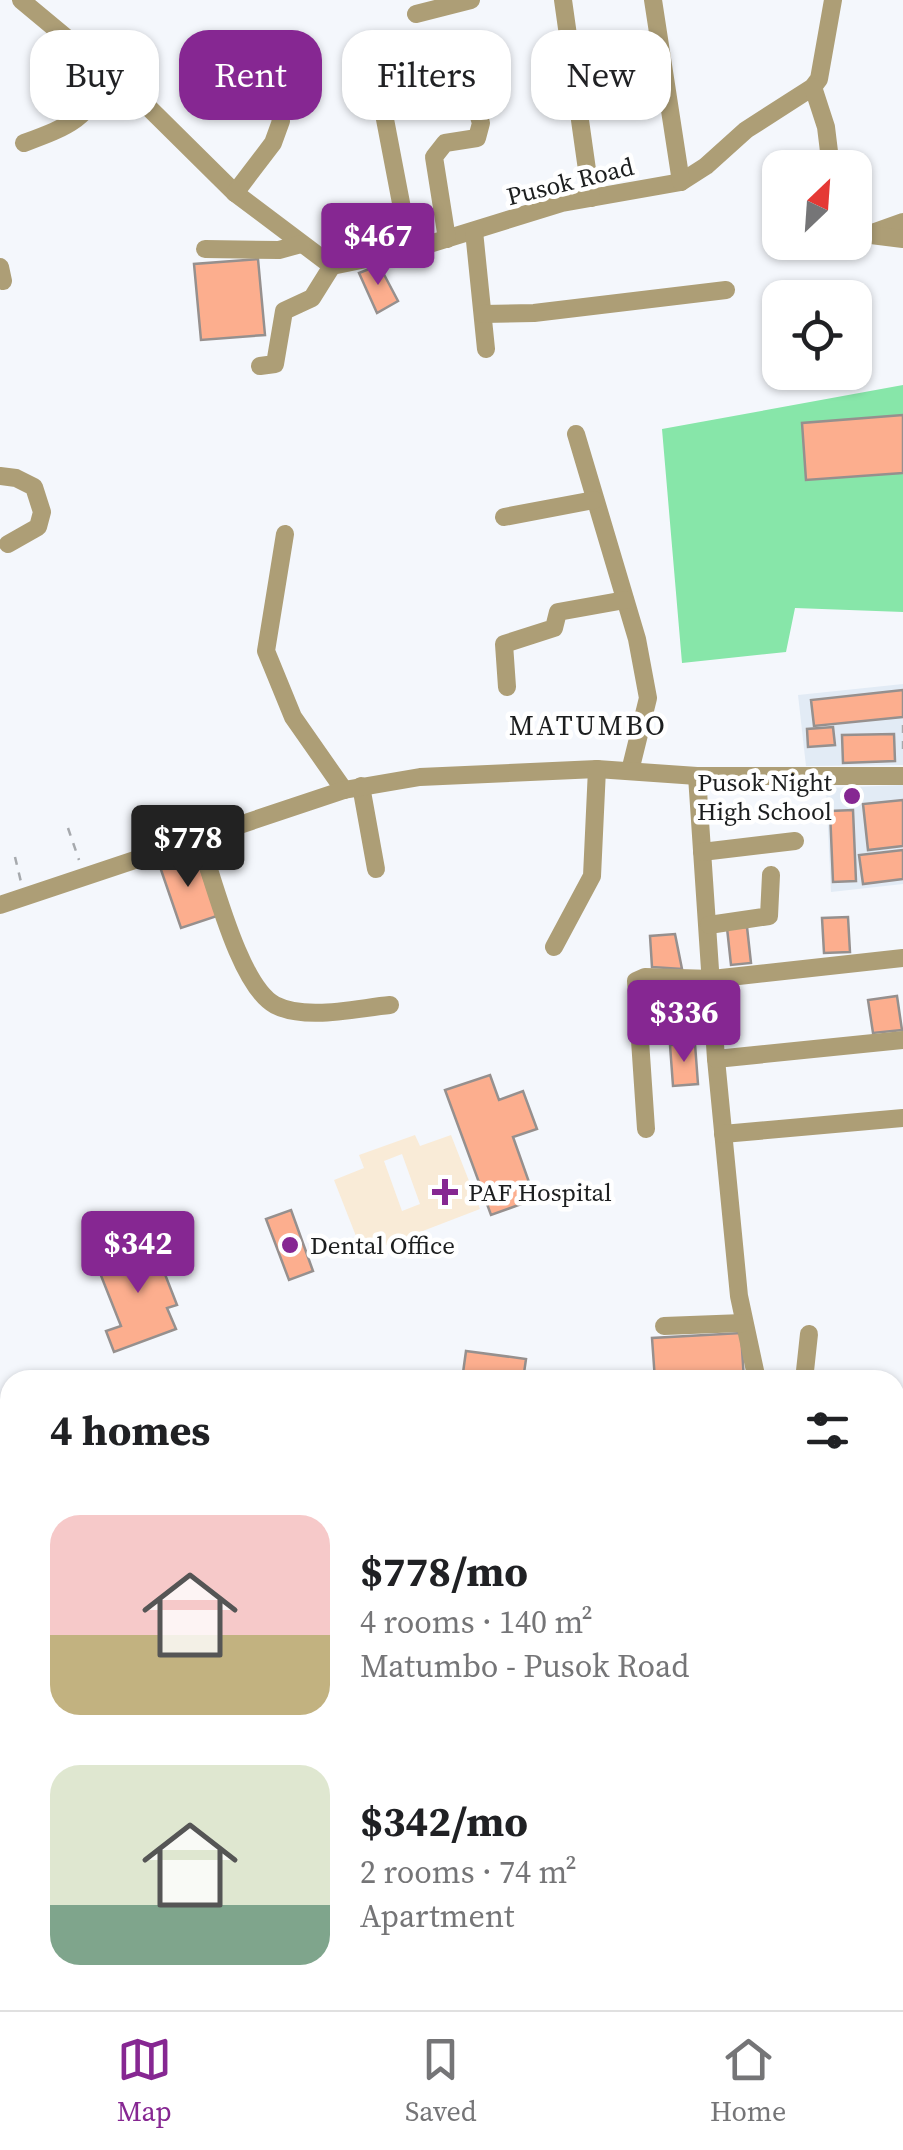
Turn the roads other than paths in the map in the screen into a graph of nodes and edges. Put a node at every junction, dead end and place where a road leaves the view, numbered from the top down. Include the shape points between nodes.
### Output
1 (21, 0) edge
2 (471, 0) edge
3 (563, 0) edge
4 (652, 0) edge
5 (833, 0) edge
6 (416, 14) dead end
7 (57, 30) edge
8 (813, 87) junction
9 (75, 120) edge
10 (158, 120) edge
11 (281, 120) edge
12 (385, 120) edge
13 (481, 120) edge
14 (24, 142) dead end
15 (829, 150) edge
16 (681, 182) junction
17 (235, 194) junction
18 (591, 198) junction
19 (903, 222) edge
20 (474, 231) junction
21 (872, 231) edge
22 (872, 235) edge
23 (447, 239) junction
24 (903, 239) edge
25 (300, 244) junction
26 (205, 250) dead end
27 (410, 250) junction
28 (332, 266) junction
29 (726, 290) dead end
30 (484, 314) junction
31 (486, 348) dead end
32 (260, 366) dead end
33 (576, 434) dead end
34 (0, 476) edge
35 (594, 500) junction
36 (504, 517) dead end
37 (285, 534) dead end
38 (8, 544) dead end
39 (625, 600) junction
40 (507, 687) dead end
41 (597, 769) junction
42 (630, 771) junction
43 (697, 776) junction
44 (903, 776) edge
45 (353, 788) junction
46 (199, 838) junction
47 (796, 841) dead end
48 (702, 852) junction
49 (376, 869) dead end
50 (772, 875) dead end
51 (0, 905) edge
52 (710, 925) junction
53 (554, 947) dead end
54 (903, 958) edge
55 (712, 978) junction
56 (390, 1005) dead end
57 (903, 1040) edge
58 (716, 1059) junction
59 (903, 1118) edge
60 (646, 1130) dead end
61 (723, 1134) junction
62 (743, 1323) junction
63 (664, 1326) dead end
64 (810, 1334) dead end
65 (754, 1370) edge
66 (805, 1370) edge

1 - 7 street
2 - 6 street
3 - 18 street
4 - 16 street
5 - 8 street
8 - 15 street
8 - 16 street, Pusok Road
9 - 14 street
10 - 17 street
11 - 17 street
12 - 27 street
13 - 23 street via 477,138 446,144 434,157
16 - 18 street, Pusok Road
17 - 25 street
18 - 20 street, Pusok Road
19 - 21 street
20 - 23 street, Pusok Road
20 - 30 street
22 - 24 street
23 - 27 street, Pusok Road
25 - 26 street
25 - 28 street
27 - 28 street, Pusok Road
28 - 32 street via 312,298 284,311 280,353 275,364
29 - 30 street
30 - 31 street
33 - 35 street
34 - 38 street via 34,487 42,512 38,527
35 - 36 street
35 - 39 street
37 - 45 street via 266,652 292,716
39 - 40 street via 558,612 554,628 504,644
39 - 42 street via 648,698
41 - 42 street
41 - 45 street via 420,776
41 - 53 street via 592,876
42 - 43 street
43 - 44 street
43 - 48 street
45 - 46 street
45 - 49 street
46 - 51 street
46 - 56 street via 250,978 267,999 305,1010
47 - 48 street
48 - 52 street
50 - 52 street via 769,916
52 - 55 street
54 - 55 street
55 - 58 street
55 - 60 street via 636,982
57 - 58 street
58 - 61 street
59 - 61 street
61 - 62 street
62 - 63 street
62 - 65 street
64 - 66 street

